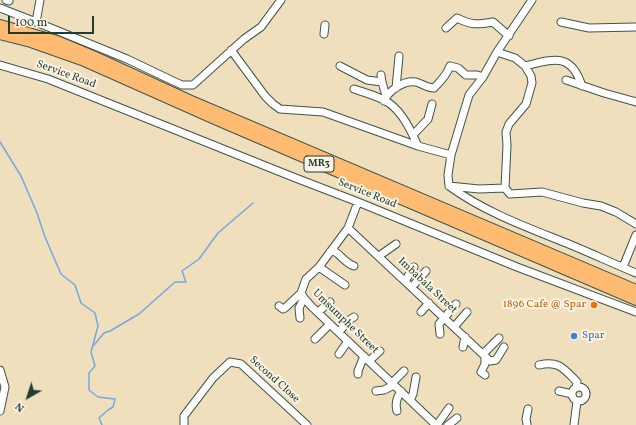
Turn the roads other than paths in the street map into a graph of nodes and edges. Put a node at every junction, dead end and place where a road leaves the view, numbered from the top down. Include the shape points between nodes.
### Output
1 (281, 0) edge
2 (532, 0) edge
3 (40, 1) edge
4 (0, 8) edge
5 (36, 22) junction
6 (561, 22) dead end
7 (0, 25) edge
8 (325, 25) dead end
9 (636, 26) edge
10 (446, 28) dead end
11 (0, 34) edge
12 (324, 34) dead end
13 (509, 36) junction
14 (231, 50) junction
15 (497, 52) junction
16 (399, 56) dead end
17 (0, 65) edge
18 (340, 66) dead end
19 (525, 66) junction
20 (483, 77) junction
21 (566, 80) dead end
22 (582, 86) junction
23 (396, 88) junction
24 (354, 89) dead end
25 (385, 98) junction
26 (636, 102) edge
27 (432, 104) dead end
28 (413, 135) junction
29 (418, 146) junction
30 (451, 155) junction
31 (449, 186) junction
32 (505, 188) junction
33 (358, 202) junction
34 (636, 224) edge
35 (348, 228) junction
36 (636, 235) edge
37 (396, 244) dead end
38 (330, 252) junction
39 (379, 256) junction
40 (354, 266) dead end
41 (319, 267) junction
42 (623, 267) junction
43 (414, 268) dead end
44 (426, 271) dead end
45 (636, 273) edge
46 (405, 281) junction
47 (345, 286) dead end
48 (412, 287) junction
49 (636, 290) edge
50 (303, 296) junction
51 (636, 300) edge
52 (330, 302) dead end
53 (429, 303) junction
54 (456, 304) dead end
55 (279, 306) dead end
56 (318, 312) junction
57 (421, 312) dead end
58 (467, 312) dead end
59 (636, 312) edge
60 (354, 317) dead end
61 (300, 318) dead end
62 (444, 318) junction
63 (330, 324) junction
64 (454, 327) junction
65 (339, 332) junction
66 (440, 334) dead end
67 (465, 337) junction
68 (499, 338) dead end
69 (316, 339) dead end
70 (348, 341) junction
71 (463, 347) dead end
72 (504, 347) dead end
73 (380, 351) dead end
74 (339, 354) dead end
75 (486, 357) junction
76 (366, 359) junction
77 (539, 365) dead end
78 (0, 370) edge
79 (404, 371) dead end
80 (358, 374) dead end
81 (485, 375) dead end
82 (416, 377) dead end
83 (393, 384) junction
84 (376, 391) dead end
85 (400, 391) junction
86 (559, 391) dead end
87 (574, 391) junction
88 (410, 400) junction
89 (577, 401) junction
90 (449, 408) dead end
91 (528, 409) dead end
92 (0, 411) edge
93 (397, 411) dead end
94 (457, 418) dead end
95 (184, 425) edge
96 (307, 425) edge
97 (435, 425) edge
98 (448, 425) edge
99 (527, 425) edge
100 (573, 425) edge

1 - 14 street via 261,27
2 - 13 street
3 - 5 street
4 - 5 street
5 - 14 street via 127,59 182,85 193,85
6 - 9 street via 589,28
7 - 49 highway, MR3 via 57,41 189,100
8 - 12 street
10 - 13 street via 455,15 468,23 493,22
11 - 51 highway, MR3 via 82,60
13 - 15 street
14 - 29 street via 265,96 280,108 323,112
15 - 19 street via 515,58
15 - 20 street
16 - 23 street
17 - 33 street, Service Road via 48,79
18 - 25 street via 367,80 382,78
19 - 22 street via 561,60 570,64 576,71
19 - 32 street via 532,83 526,104 509,124 506,132
20 - 23 street via 466,75 458,68 450,66 445,78 434,88 414,82
20 - 30 street via 469,95
21 - 22 street
22 - 26 street
23 - 25 street
24 - 25 street
25 - 28 street via 399,112
27 - 28 street via 428,119
28 - 29 street
29 - 30 street
30 - 31 street
31 - 32 street
31 - 42 street via 466,198 525,228
32 - 34 street via 510,194 542,192 601,206
33 - 35 street, Umsumphe Street
33 - 59 street, Service Road via 510,265
35 - 38 street, Umsumphe Street
35 - 39 street, Imbabala Street
36 - 42 street
37 - 39 street
38 - 40 street via 334,251
38 - 41 street, Umsumphe Street
39 - 46 street, Imbabala Street
41 - 47 street
41 - 50 street, Umsumphe Street via 306,279
42 - 45 street
43 - 46 street
44 - 48 street
46 - 48 street, Imbabala Street
48 - 53 street, Imbabala Street
50 - 55 street via 283,309
50 - 56 street, Umsumphe Street
50 - 61 street via 299,308
52 - 56 street
53 - 57 street
53 - 62 street, Imbabala Street
54 - 62 street
56 - 63 street, Umsumphe Street
58 - 64 street
60 - 65 street
62 - 64 street, Imbabala Street
62 - 66 street via 439,324
63 - 65 street, Umsumphe Street
63 - 69 street
64 - 67 street, Imbabala Street
65 - 70 street, Umsumphe Street
67 - 71 street
67 - 75 street, Imbabala Street
68 - 75 street
70 - 74 street
70 - 76 street, Umsumphe Street
72 - 75 street via 496,360
73 - 76 street
75 - 81 street via 481,372
76 - 80 street
76 - 83 street, Umsumphe Street
77 - 87 street via 559,365 577,382
78 - 92 street via 4,387
79 - 83 street
82 - 88 street
83 - 84 street via 384,390
83 - 85 street, Umsumphe Street
85 - 88 street, Umsumphe Street
85 - 93 street via 397,396
86 - 87 street
87 - 89 street via 573,398
87 - 89 street via 582,387 586,393 584,399
88 - 97 street, Umsumphe Street
89 - 100 street
90 - 97 street
91 - 99 street
94 - 98 street
95 - 96 street, Second Close via 184,416 230,362 241,364

